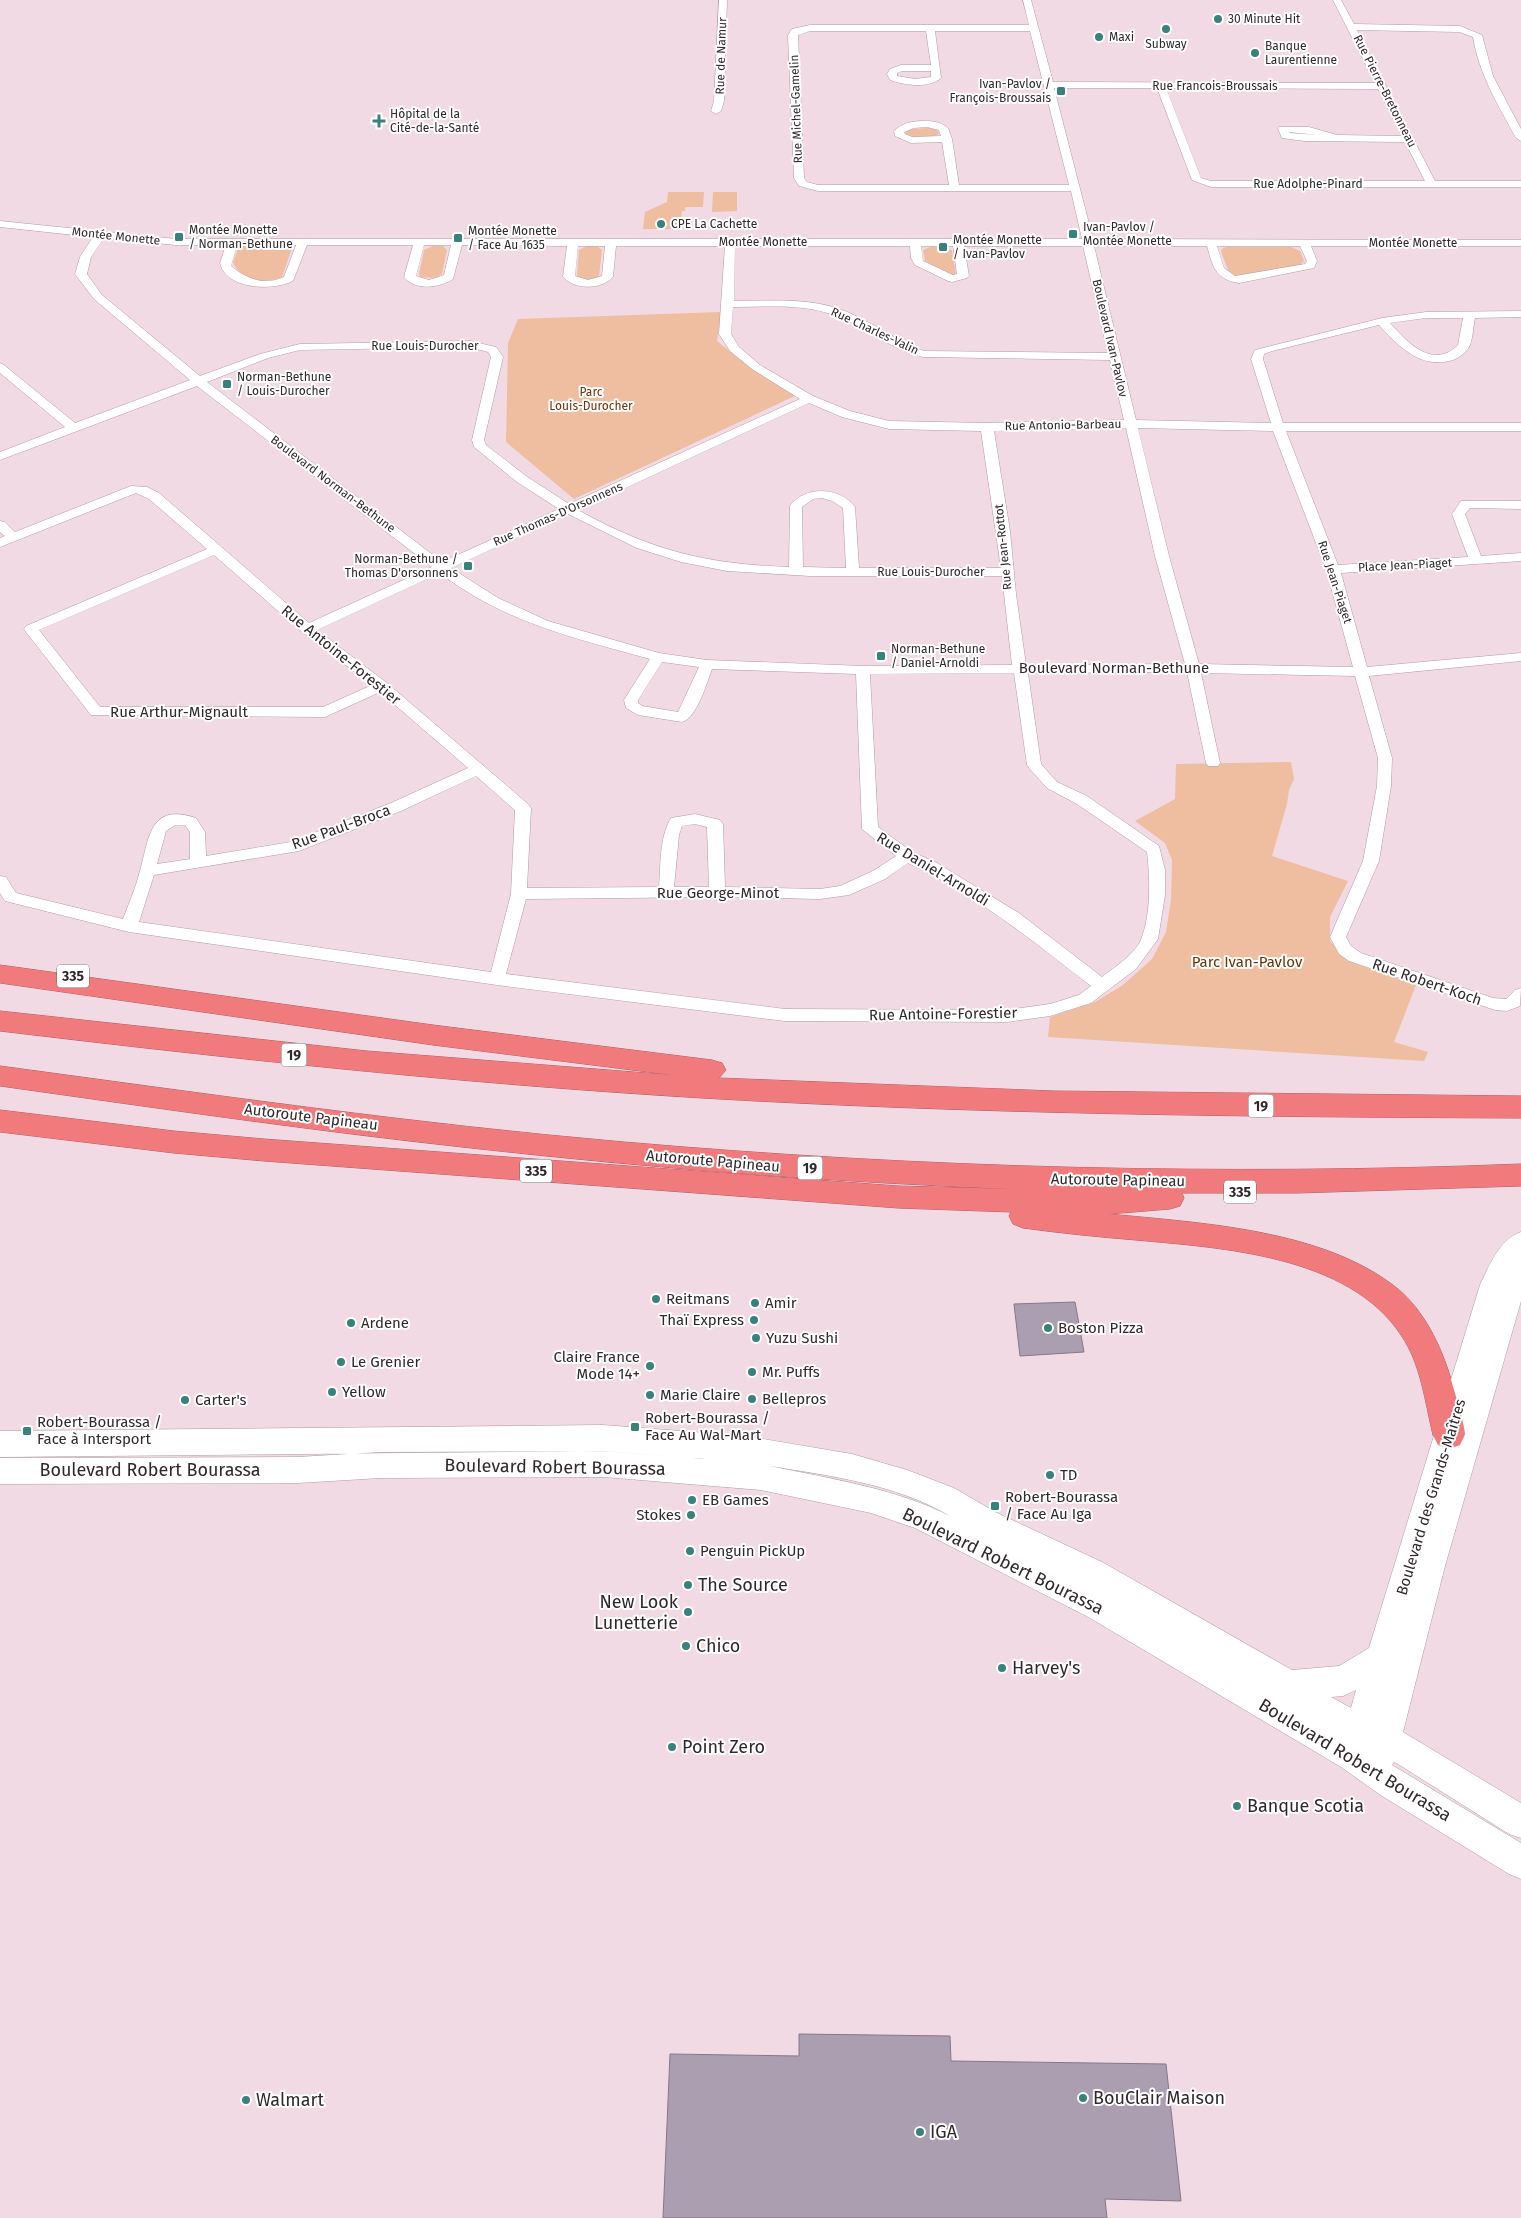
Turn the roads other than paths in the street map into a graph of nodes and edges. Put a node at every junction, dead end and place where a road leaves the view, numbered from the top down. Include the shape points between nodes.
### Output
1 (723, 0) edge
2 (1027, 0) edge
3 (1337, 0) edge
4 (1352, 27) junction
5 (930, 28) junction
6 (1035, 28) junction
7 (936, 68) dead end
8 (1049, 85) junction
9 (1161, 86) junction
10 (1381, 86) junction
11 (711, 108) dead end
12 (1333, 137) dead end
13 (1409, 138) junction
14 (1521, 138) edge
15 (947, 139) dead end
16 (1431, 183) junction
17 (1521, 184) edge
18 (954, 188) junction
19 (1075, 188) junction
20 (0, 224) edge
21 (101, 234) junction
22 (233, 242) junction
23 (303, 242) junction
24 (419, 242) junction
25 (457, 242) junction
26 (573, 242) junction
27 (611, 242) junction
28 (730, 242) junction
29 (915, 242) junction
30 (958, 242) junction
31 (1087, 242) junction
32 (1211, 243) junction
33 (1304, 243) junction
34 (1521, 243) edge
35 (727, 304) junction
36 (1470, 313) junction
37 (1521, 314) edge
38 (1382, 321) junction
39 (1114, 357) junction
40 (0, 367) edge
41 (198, 381) junction
42 (809, 399) junction
43 (1130, 424) junction
44 (72, 427) junction
45 (987, 427) junction
46 (1278, 427) junction
47 (1521, 428) edge
48 (0, 456) edge
49 (1521, 505) edge
50 (570, 510) junction
51 (0, 526) edge
52 (14, 538) junction
53 (0, 544) edge
54 (216, 550) junction
55 (1521, 557) edge
56 (1476, 560) junction
57 (440, 566) junction
58 (1333, 569) junction
59 (796, 572) junction
60 (853, 572) junction
61 (1008, 572) junction
62 (306, 628) junction
63 (658, 657) junction
64 (1521, 657) edge
65 (707, 664) junction
66 (1021, 668) junction
67 (1193, 668) junction
68 (863, 670) junction
69 (1362, 672) junction
70 (382, 686) junction
71 (1213, 763) dead end
72 (478, 769) junction
73 (907, 856) junction
74 (198, 864) junction
75 (148, 871) junction
76 (0, 881) edge
77 (666, 892) junction
78 (717, 892) junction
79 (519, 894) junction
80 (129, 926) junction
81 (1338, 937) joint
82 (0, 958) edge
83 (0, 974) edge
84 (496, 979) junction
85 (1100, 986) junction
86 (146, 994) junction
87 (1521, 994) edge
88 (0, 1021) edge
89 (0, 1076) edge
90 (1001, 1099) junction
91 (1521, 1107) edge
92 (0, 1121) edge
93 (0, 1135) edge
94 (174, 1142) junction
95 (1521, 1175) edge
96 (1368, 1180) junction
97 (898, 1197) junction
98 (1521, 1243) edge
99 (1521, 1272) edge
100 (1449, 1434) junction
101 (0, 1444) edge
102 (0, 1471) edge
103 (1383, 1657) junction
104 (1289, 1685) junction
105 (1368, 1750) junction
106 (1521, 1822) edge
107 (1521, 1862) edge

1 - 11 street, Rue de Namur via 719,101
2 - 6 street, Boulevard Ivan-Pavlov
3 - 4 street, Rue Pierre-Bretonneau
4 - 10 street, Rue Pierre-Bretonneau
4 - 14 street via 1460,29 1477,35 1491,83
5 - 6 street, Rue Michel-Gamelin
5 - 7 street
5 - 18 street, Rue Michel-Gamelin via 810,28 794,32 799,178 803,184 818,188
6 - 8 street, Boulevard Ivan-Pavlov
8 - 9 street, Rue Francois-Broussais
8 - 19 street, Boulevard Ivan-Pavlov
9 - 10 street, Rue Francois-Broussais
9 - 16 street, Rue Adolphe-Pinard via 1197,180 1211,184
10 - 13 street, Rue Pierre-Bretonneau
12 - 13 street
13 - 16 street, Rue Pierre-Bretonneau
15 - 18 street
16 - 17 street, Rue Adolphe-Pinard
18 - 19 street, Rue Michel-Gamelin
19 - 31 street, Boulevard Ivan-Pavlov
20 - 21 street, Montée Monette
21 - 22 street, Montée Monette via 170,242
21 - 41 street, Boulevard Norman-Bethune via 83,260 81,274 98,297
22 - 23 street, Montée Monette
22 - 23 street via 226,266 247,282 258,284 289,279
23 - 24 street, Montée Monette
24 - 25 street, Montée Monette
24 - 25 street via 410,277 426,282 449,277
25 - 26 street, Montée Monette
26 - 27 street, Montée Monette
26 - 27 street via 568,275 580,282 597,282 606,278
27 - 28 street, Montée Monette
28 - 29 street, Montée Monette
28 - 35 street, Rue Antonio-Barbeau
29 - 30 street, Montée Monette
29 - 30 street via 919,263 952,280 963,276
30 - 31 street, Montée Monette
31 - 32 street, Montée Monette
31 - 39 street, Boulevard Ivan-Pavlov
32 - 33 street, Montée Monette
32 - 33 street via 1222,274 1239,280 1310,266 1312,261
33 - 34 street, Montée Monette
35 - 39 street, Rue Charles-Valin via 821,307 923,354
35 - 42 street, Rue Antonio-Barbeau via 725,334 734,349 756,367
36 - 37 street, Rue Jean-Piaget
36 - 38 street, Rue Jean-Piaget
36 - 38 street via 1464,346 1449,358 1431,358 1411,352
38 - 46 street, Rue Jean-Piaget via 1259,352 1257,359
39 - 43 street, Boulevard Ivan-Pavlov
40 - 44 street
41 - 44 street, Rue Louis-Durocher
41 - 50 street, Rue Louis-Durocher via 300,346 484,346 492,349 497,357 478,440 480,447
41 - 57 street, Boulevard Norman-Bethune
42 - 45 street, Rue Antonio-Barbeau via 846,414 888,425
42 - 50 street, Rue Thomas-D'Orsonnens
43 - 45 street, Rue Antonio-Barbeau
43 - 46 street, Rue Antonio-Barbeau
43 - 67 street, Boulevard Ivan-Pavlov
44 - 48 street, Rue Louis-Durocher
45 - 61 street, Rue Jean-Rottot
46 - 47 street, Rue Antonio-Barbeau
46 - 58 street, Rue Jean-Piaget
49 - 56 street, Place Jean-Piaget via 1466,504 1458,514
50 - 57 street, Rue Thomas-D'Orsonnens
50 - 59 street, Rue Louis-Durocher via 615,534 666,554 734,569
51 - 52 street
52 - 53 street, Rue Antoine-Forestier
52 - 54 street, Rue Antoine-Forestier via 135,489 143,490
54 - 62 street, Rue Antoine-Forestier
54 - 70 street, Rue Arthur-Mignault via 31,629 96,712 325,712
55 - 56 street, Place Jean-Piaget
56 - 58 street, Place Jean-Piaget
57 - 62 street, Rue Thomas-D'Orsonnens
57 - 63 street, Boulevard Norman-Bethune via 493,601 543,624
58 - 69 street, Rue Jean-Piaget
59 - 60 street, Rue Louis-Durocher
59 - 60 street via 796,506 808,496 822,493 840,499 849,507
60 - 61 street, Rue Louis-Durocher
61 - 66 street, Rue Jean-Rottot
62 - 70 street, Rue Antoine-Forestier
63 - 65 street, Boulevard Norman-Bethune
63 - 65 street via 631,700 631,706 638,710 682,717
64 - 69 street, Boulevard Norman-Bethune
65 - 68 street, Boulevard Norman-Bethune
66 - 67 street, Boulevard Norman-Bethune
66 - 68 street, Boulevard Norman-Bethune
66 - 85 street, Rue Antoine-Forestier via 1034,765 1052,785 1082,800 1154,850 1157,895 1150,939 1130,965
67 - 69 street, Boulevard Norman-Bethune
67 - 71 street, Boulevard Ivan-Pavlov
68 - 73 street, Rue Daniel-Arnoldi via 870,829
69 - 81 street, Rue Jean-Piaget via 1385,758 1384,786 1371,861
70 - 72 street, Rue Antoine-Forestier
72 - 74 street, Rue Paul-Broca via 396,807 294,847
72 - 79 street, Rue Antoine-Forestier via 523,808
73 - 78 street, Rue George-Minot via 879,875 844,891 820,894
73 - 85 street, Rue Daniel-Arnoldi via 931,867 1013,918
74 - 75 street, Rue Paul-Broca
74 - 75 street via 198,830 192,822 182,818 168,821 159,829
75 - 80 street
76 - 80 street, Rue Antoine-Forestier via 11,897
77 - 78 street, Rue George-Minot
77 - 78 street via 671,835 676,822 695,819 715,824
77 - 79 street, Rue George-Minot
79 - 84 street, Rue Antoine-Forestier
80 - 84 street, Rue Antoine-Forestier
81 - 87 street, Rue Robert-Koch via 1355,957 1490,1003 1504,1007 1516,1002
82 - 86 highway, 335
83 - 86 highway
84 - 85 street, Rue Antoine-Forestier via 785,1015 1007,1016 1050,1010 1085,998
86 - 90 highway, 335 via 595,1057
88 - 90 highway, 19 via 174,1042 490,1073 672,1085
89 - 96 highway, Autoroute Papineau / 19 via 411,1130 761,1165 1131,1182
90 - 91 highway, 19 via 1289,1106
92 - 94 highway, 335
93 - 94 highway
94 - 97 highway, 335
95 - 96 highway, Autoroute Papineau / 19
96 - 97 highway, 335 via 1112,1203
97 - 100 highway via 1068,1222 1251,1243 1320,1261 1364,1283 1398,1309 1410,1324 1429,1357
98 - 100 street, Boulevard des Grands-Maîtres via 1502,1266 1493,1285
99 - 105 street, Boulevard des Grands-Maîtres via 1505,1306 1430,1566
100 - 103 street, Boulevard des Grands-Maîtres
101 - 104 street, Boulevard Robert Bourassa via 603,1438 712,1445 803,1457 860,1469 944,1498 1090,1572
102 - 105 street, Boulevard Robert Bourassa via 604,1464 726,1473 871,1500 922,1517
103 - 104 street via 1343,1681
103 - 105 street, Boulevard des Grands-Maîtres
104 - 105 street, Boulevard Robert Bourassa
105 - 106 street, Boulevard Robert Bourassa
105 - 107 street, Boulevard Robert Bourassa via 1453,1819

